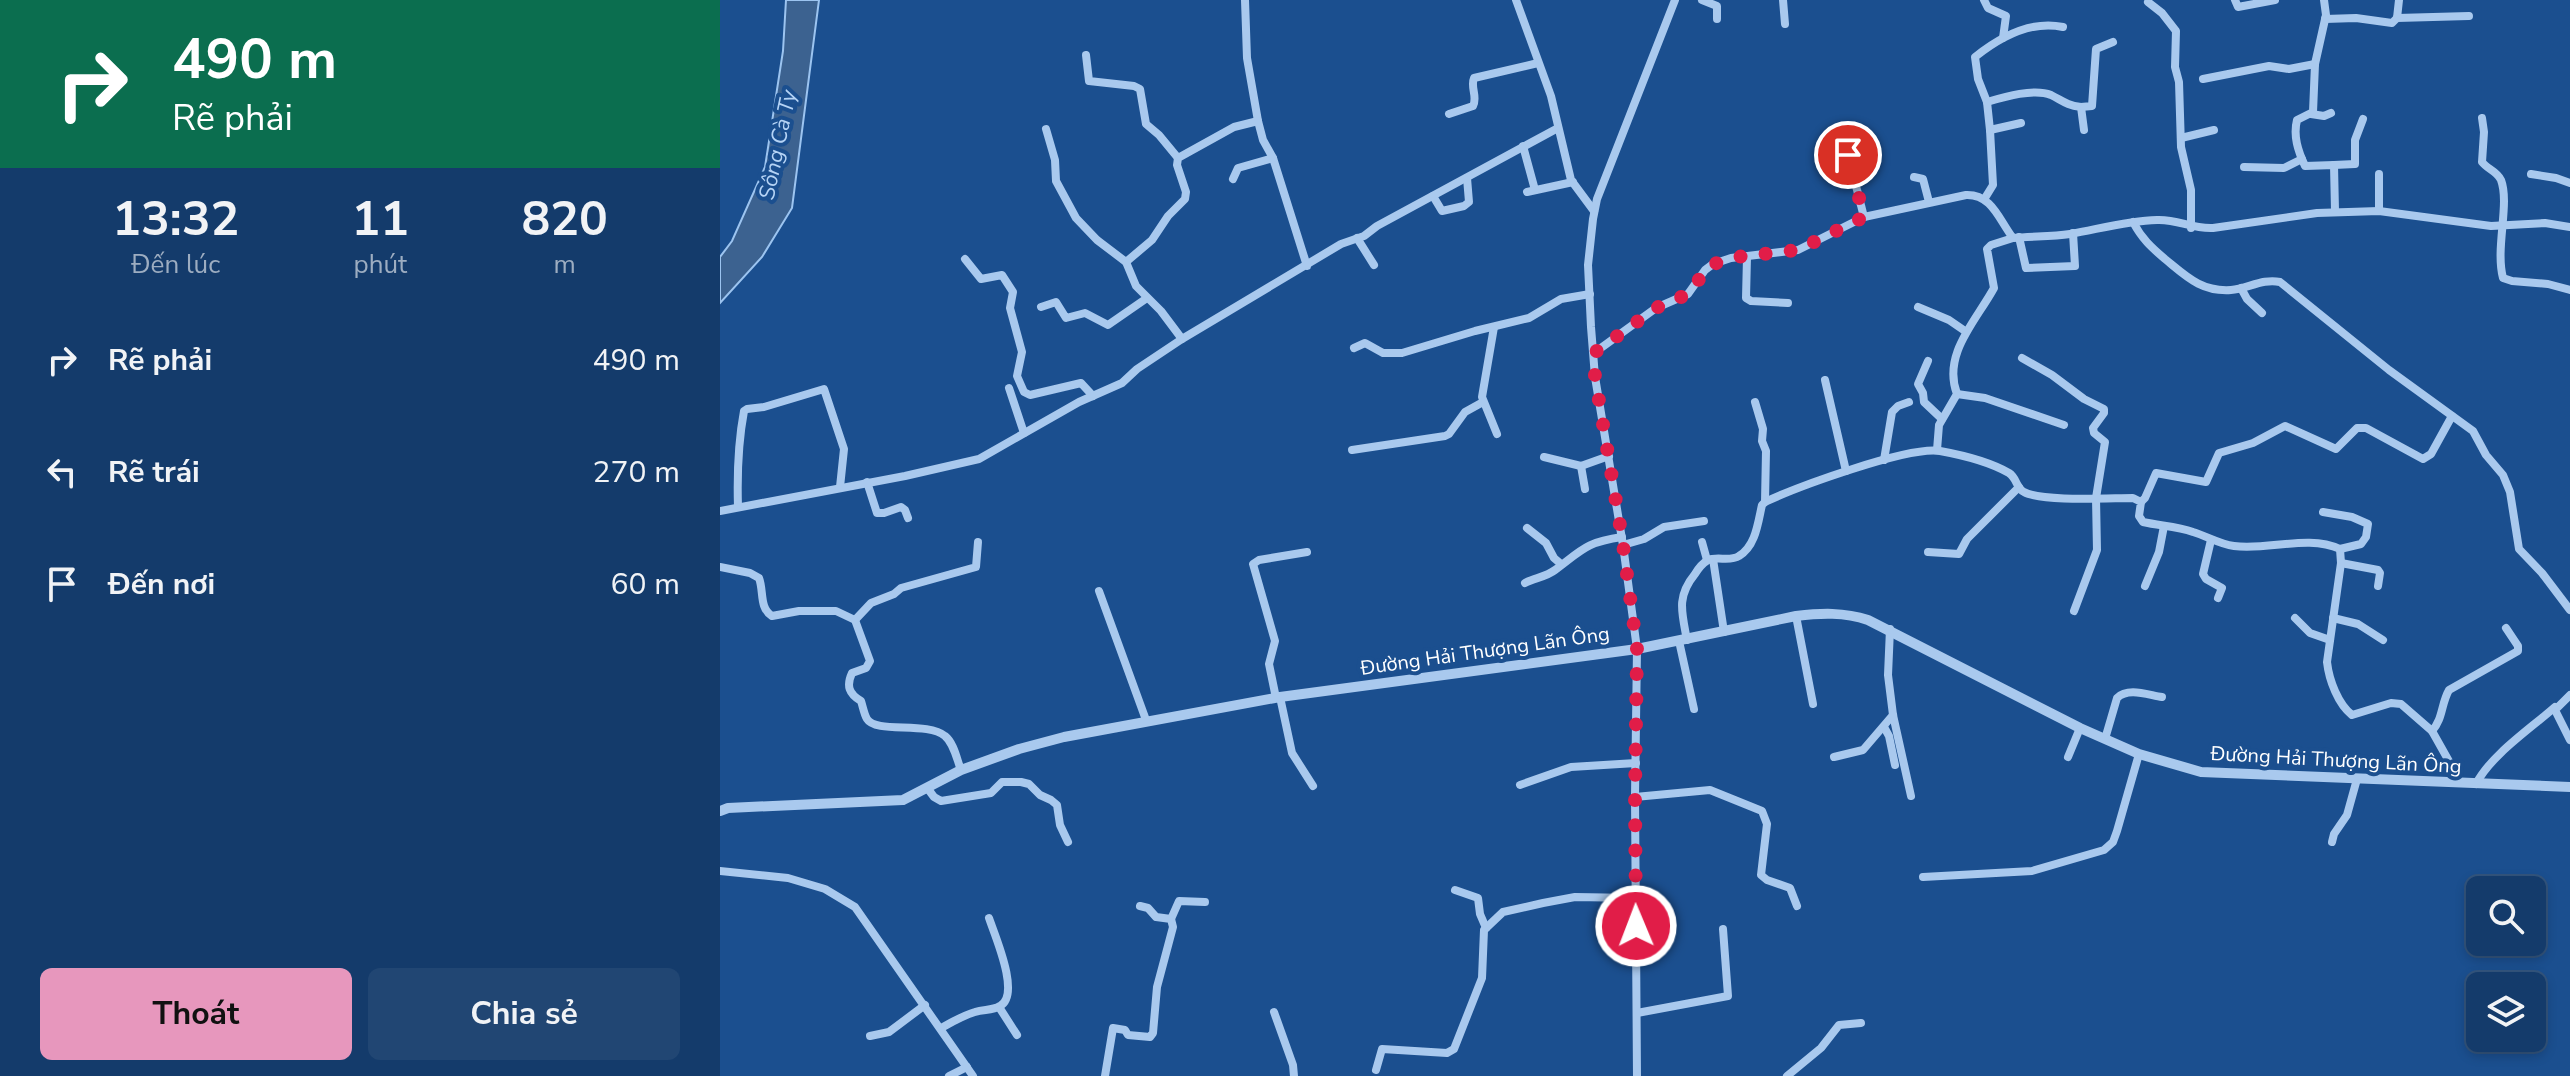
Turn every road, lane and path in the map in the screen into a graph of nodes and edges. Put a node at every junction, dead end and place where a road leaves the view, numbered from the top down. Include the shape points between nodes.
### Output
1 (1245, 0) edge
2 (1516, 0) edge
3 (1675, 0) edge
4 (1702, 0) edge
5 (1783, 0) edge
6 (1984, 0) edge
7 (2235, 0) edge
8 (2275, 0) edge
9 (2324, 0) edge
10 (2399, 0) edge
11 (2148, 2) edge
12 (2469, 16) dead end
13 (2397, 18) junction
14 (1717, 19) dead end
15 (2325, 19) junction
16 (1785, 24) dead end
17 (2063, 27) dead end
18 (2003, 38) junction
19 (2113, 42) dead end
20 (1086, 55) dead end
21 (1538, 63) junction
22 (2315, 64) junction
23 (2203, 79) dead end
24 (1987, 102) junction
25 (2081, 107) junction
26 (2331, 113) dead end
27 (1449, 114) dead end
28 (2311, 114) junction
29 (2482, 118) dead end
30 (2363, 119) dead end
31 (1258, 121) junction
32 (2021, 123) dead end
33 (1558, 128) junction
34 (1046, 129) dead end
35 (1990, 130) junction
36 (2084, 130) dead end
37 (2214, 130) dead end
38 (2181, 138) junction
39 (1523, 146) junction
40 (1848, 155) dead end
41 (1178, 158) junction
42 (1273, 158) junction
43 (2302, 159) junction
44 (2334, 165) junction
45 (2244, 167) dead end
46 (2379, 174) dead end
47 (2531, 174) dead end
48 (1914, 177) dead end
49 (1467, 178) junction
50 (1233, 179) dead end
51 (1573, 182) junction
52 (2570, 183) edge
53 (1433, 196) junction
54 (1985, 198) junction
55 (1929, 202) junction
56 (1594, 211) junction
57 (2335, 211) junction
58 (2379, 211) junction
59 (1864, 217) junction
60 (2133, 222) junction
61 (2569, 226) edge
62 (2500, 227) junction
63 (2191, 228) junction
64 (2073, 233) junction
65 (2016, 237) junction
66 (1357, 238) junction
67 (1747, 257) junction
68 (965, 259) dead end
69 (1126, 262) junction
70 (1374, 265) dead end
71 (1307, 266) junction
72 (2241, 288) junction
73 (2570, 290) edge
74 (1590, 294) junction
75 (1147, 298) junction
76 (1788, 303) dead end
77 (1041, 307) dead end
78 (1918, 307) dead end
79 (2262, 313) dead end
80 (1494, 327) junction
81 (1965, 331) junction
82 (1182, 339) junction
83 (1354, 348) dead end
84 (1594, 353) junction
85 (2022, 358) dead end
86 (1928, 361) dead end
87 (1825, 380) dead end
88 (1009, 388) dead end
89 (1957, 394) junction
90 (1093, 396) junction
91 (1483, 402) junction
92 (1755, 402) dead end
93 (1909, 402) dead end
94 (2452, 416) junction
95 (1942, 419) junction
96 (2064, 425) dead end
97 (1024, 433) junction
98 (1497, 434) dead end
99 (1352, 450) dead end
100 (1937, 450) junction
101 (1609, 456) junction
102 (1544, 457) dead end
103 (1884, 460) junction
104 (1581, 466) junction
105 (1846, 471) junction
106 (867, 482) junction
107 (840, 487) junction
108 (2019, 487) junction
109 (1585, 489) dead end
110 (2096, 498) junction
111 (1765, 502) junction
112 (2141, 502) junction
113 (738, 507) junction
114 (720, 511) edge
115 (2323, 512) dead end
116 (908, 518) dead end
117 (1704, 521) dead end
118 (2164, 526) junction
119 (1527, 528) dead end
120 (2211, 540) junction
121 (1623, 541) junction
122 (978, 542) dead end
123 (1702, 542) dead end
124 (2340, 549) junction
125 (1307, 552) dead end
126 (1928, 552) dead end
127 (1710, 560) junction
128 (2341, 563) junction
129 (1561, 564) junction
130 (720, 567) edge
131 (1525, 583) dead end
132 (2145, 586) dead end
133 (2378, 586) dead end
134 (1099, 591) dead end
135 (2218, 598) dead end
136 (2570, 610) edge
137 (2074, 611) dead end
138 (1796, 616) junction
139 (2295, 618) dead end
140 (2333, 618) junction
141 (855, 620) junction
142 (2506, 628) dead end
143 (1890, 629) junction
144 (1724, 632) junction
145 (1683, 640) junction
146 (2330, 640) junction
147 (2383, 640) dead end
148 (1637, 649) junction
149 (2570, 695) edge
150 (2162, 697) dead end
151 (1278, 698) junction
152 (1813, 704) dead end
153 (2555, 707) junction
154 (1694, 709) dead end
155 (1893, 715) junction
156 (1146, 720) junction
157 (1884, 727) junction
158 (2080, 728) junction
159 (2432, 731) junction
160 (2105, 739) junction
161 (2570, 740) edge
162 (2139, 754) junction
163 (1834, 757) dead end
164 (2068, 757) dead end
165 (1636, 763) junction
166 (1895, 765) dead end
167 (961, 770) junction
168 (2357, 779) junction
169 (2457, 783) junction
170 (2476, 784) junction
171 (1520, 785) dead end
172 (1313, 786) dead end
173 (2570, 787) edge
174 (928, 789) junction
175 (1911, 796) dead end
176 (1635, 797) junction
177 (720, 811) edge
178 (1068, 842) dead end
179 (2332, 842) dead end
180 (720, 871) edge
181 (1923, 877) dead end
182 (1455, 890) dead end
183 (1635, 898) junction
184 (1205, 902) dead end
185 (1140, 906) dead end
186 (1797, 906) dead end
187 (989, 918) dead end
188 (1171, 919) junction
189 (1486, 928) junction
190 (1723, 929) dead end
191 (925, 1005) junction
192 (999, 1007) junction
193 (1274, 1012) dead end
194 (1637, 1013) junction
195 (1861, 1023) dead end
196 (941, 1028) junction
197 (1017, 1035) dead end
198 (870, 1036) dead end
199 (967, 1067) junction
200 (1376, 1070) dead end
201 (949, 1076) edge
202 (973, 1076) edge
203 (1105, 1076) edge
204 (1294, 1076) edge
205 (1637, 1076) edge
206 (1787, 1076) edge

1 - 31 street via 1247,58
2 - 21 street
3 - 56 street
4 - 14 street via 1717,6
5 - 16 street
6 - 18 street via 1988,8 2006,16
7 - 8 street via 2240,7
9 - 15 street
10 - 13 street
11 - 38 street via 2176,31
12 - 13 street
13 - 15 street via 2390,24
15 - 22 street
17 - 18 street via 2045,24
18 - 24 street via 1974,59
19 - 25 street via 2096,49 2092,106
20 - 41 street via 1091,82 1140,89 1146,124
21 - 27 street via 1474,78 1473,106
21 - 33 street
22 - 23 street via 2293,69 2269,66
22 - 28 street
24 - 25 street via 2015,94 2046,94
24 - 35 street
25 - 36 street
26 - 28 street
28 - 43 street via 2295,124
29 - 62 street via 2482,160 2501,180
30 - 44 street via 2355,140 2355,164
31 - 41 street via 1227,130
31 - 42 street
32 - 35 street
33 - 39 street
33 - 51 street
34 - 69 street via 1056,181 1076,218
35 - 54 street via 1994,180
37 - 38 street
38 - 63 street via 2191,190
39 - 49 street
39 - 51 street via 1531,191
40 - 59 street
41 - 69 street via 1185,199
42 - 50 street via 1238,168
42 - 71 street
43 - 44 street via 2310,167
43 - 45 street via 2284,168
44 - 57 street
46 - 58 street
47 - 52 street
48 - 55 street via 1923,179
49 - 53 street
49 - 53 street via 1469,202 1464,206 1442,211
51 - 56 street
53 - 66 street
54 - 55 street via 1966,195
54 - 65 street
55 - 59 street
56 - 74 street
57 - 58 street
57 - 63 street
58 - 62 street
59 - 67 street via 1798,250
60 - 63 street via 2170,220
60 - 64 street
60 - 72 street via 2144,243 2194,283 2217,290
61 - 62 street
62 - 73 street via 2503,278
64 - 65 street
64 - 65 street via 2075,266 2026,268
65 - 81 street via 1989,247 1994,288
66 - 70 street
66 - 71 street
67 - 76 street via 1746,298
67 - 84 street via 1710,265 1688,294 1656,308
68 - 90 street via 981,279 1002,275 1013,292 1010,308 1022,352 1016,370 1024,392 1081,383
69 - 75 street
71 - 82 street
72 - 79 street
72 - 94 street via 2280,282
74 - 80 street via 1561,299 1529,318
74 - 84 street
75 - 77 street via 1108,325 1085,313 1066,318 1056,302
75 - 82 street
78 - 81 street
80 - 83 street via 1402,353 1383,353 1365,343
80 - 91 street
81 - 89 street via 1953,371
82 - 90 street via 1122,383
84 - 101 street
85 - 110 street via 2104,409 2093,428 2105,442
86 - 95 street via 1918,384 1924,402
87 - 105 street
88 - 97 street
89 - 95 street
89 - 96 street
90 - 97 street
91 - 98 street
91 - 99 street via 1465,412 1445,436
92 - 111 street via 1766,451
93 - 103 street via 1892,412
94 - 112 street via 2423,459 2366,428 2357,428 2336,449 2290,427 2278,428 2253,443 2219,453 2206,482 2156,473
94 - 136 street via 2473,431 2503,475 2519,549
95 - 100 street
97 - 106 street via 968,463
100 - 103 street
100 - 108 street via 1997,468 2014,476
101 - 104 street
101 - 121 street
102 - 104 street
103 - 105 street
104 - 109 street
105 - 111 street
106 - 107 street
106 - 116 street via 877,513 901,507
107 - 113 street
107 - 113 street via 844,449 824,389 744,411 737,454
108 - 110 street via 2050,497
108 - 126 street via 1967,539 1959,554
110 - 112 street
110 - 137 street via 2097,550
111 - 127 street via 1744,552
112 - 118 street via 2141,521
113 - 114 street
115 - 124 street via 2368,524 2361,544
117 - 121 street
118 - 120 street
118 - 132 street
119 - 129 street
120 - 124 street via 2243,547 2312,544
120 - 135 street via 2203,574 2222,588
121 - 129 street via 1590,544
121 - 148 street
122 - 141 street via 976,567 901,588 873,601
123 - 127 street
124 - 128 street
125 - 151 street via 1254,563 1275,641 1269,664
127 - 144 street
127 - 145 street via 1683,591
128 - 133 street via 2378,570
128 - 140 street
129 - 131 street
130 - 141 street via 759,578 768,615 836,611
134 - 156 street
138 - 143 street, Đường Hải Thượng Lãn Ông via 1850,614
138 - 144 street, Đường Hải Thượng Lãn Ông
138 - 152 street
139 - 146 street via 2310,633
140 - 146 street
140 - 147 street via 2358,624
141 - 167 street via 870,661 852,673 849,688 867,719 876,726 942,734
142 - 159 street via 2518,651 2449,690
143 - 155 street
143 - 158 street, Đường Hải Thượng Lãn Ông
144 - 145 street, Đường Hải Thượng Lãn Ông
145 - 148 street, Đường Hải Thượng Lãn Ông
145 - 154 street
146 - 159 street via 2329,673 2349,713 2397,703
148 - 151 street, Đường Hải Thượng Lãn Ông
148 - 165 street
149 - 153 street
150 - 160 street via 2121,693
151 - 156 street, Đường Hải Thượng Lãn Ông
151 - 172 street via 1292,753
153 - 161 street
153 - 170 street
155 - 157 street
155 - 175 street
156 - 167 street, Đường Hải Thượng Lãn Ông via 1044,741
157 - 163 street via 1863,750
157 - 166 street
158 - 160 street, Đường Hải Thượng Lãn Ông
158 - 164 street
159 - 169 street
160 - 162 street, Đường Hải Thượng Lãn Ông
162 - 168 street, Đường Hải Thượng Lãn Ông via 2201,772
162 - 181 street via 2113,842 2104,850 2032,871
165 - 171 street via 1571,767
165 - 176 street
167 - 174 street, Đường Hải Thượng Lãn Ông
168 - 169 street, Đường Hải Thượng Lãn Ông
168 - 179 street
169 - 170 street, Đường Hải Thượng Lãn Ông
170 - 173 street, Đường Hải Thượng Lãn Ông
174 - 177 street, Đường Hải Thượng Lãn Ông via 896,801
174 - 178 street via 945,801 991,793 1006,781 1026,783 1057,805
176 - 183 street
176 - 186 street via 1710,790 1762,811 1767,824 1761,875 1790,888
180 - 191 street via 788,878 846,900
182 - 189 street via 1478,898
183 - 189 street via 1575,897 1543,903 1499,914
183 - 194 street
184 - 188 street via 1179,901
185 - 188 street
187 - 192 street via 1010,988
188 - 203 street via 1153,1033 1128,1035 1113,1028
189 - 200 street via 1482,978 1454,1049 1382,1049
190 - 194 street via 1728,996
191 - 196 street
191 - 198 street via 889,1032
192 - 196 street
192 - 197 street
193 - 204 street
194 - 205 street
195 - 206 street via 1839,1025
196 - 199 street
199 - 201 street
199 - 202 street

